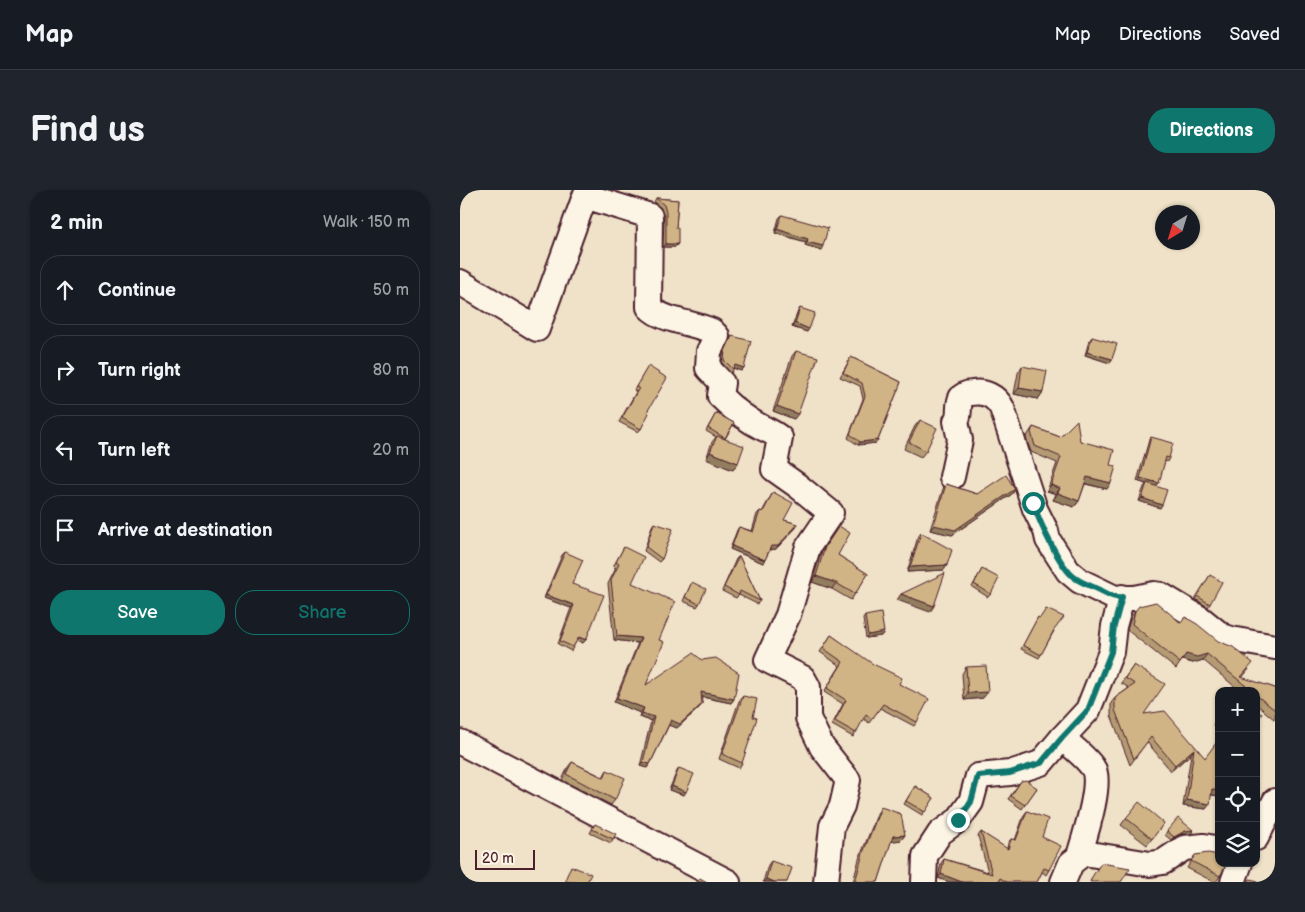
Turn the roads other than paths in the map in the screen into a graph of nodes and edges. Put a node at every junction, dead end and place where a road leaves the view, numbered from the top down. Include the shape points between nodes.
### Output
1 (460, 282) edge
2 (952, 477) dead end
3 (1122, 597) junction
4 (1275, 647) edge
5 (1062, 738) junction
6 (460, 742) edge
7 (1275, 800) edge
8 (1260, 834) edge
9 (1215, 848) edge
10 (1079, 856) junction
11 (1239, 867) edge
12 (728, 882) edge
13 (826, 882) edge
14 (924, 882) edge
15 (1063, 882) edge
16 (1233, 882) edge

1 - 13 street via 537,330 585,196 650,216 649,307 665,316 712,331 717,336 708,351 708,368 722,383 720,396 780,438 774,469 831,514 808,547 788,615 768,660 803,678 808,688 808,718 822,747 848,780 842,806 832,826
2 - 3 street via 960,440 956,421 960,416 961,399 966,394 983,391 1002,408 1035,510 1065,567 1080,580 1115,598
3 - 4 street via 1161,595 1222,636
3 - 5 street via 1111,652 1088,710
5 - 10 street via 1094,769 1097,783
5 - 14 street via 1041,763 1010,773 978,776 971,802 958,820 940,833 925,856
6 - 12 street
7 - 8 street
9 - 10 street via 1184,848 1163,862 1150,864 1091,853
10 - 15 street via 1071,863
11 - 16 street

